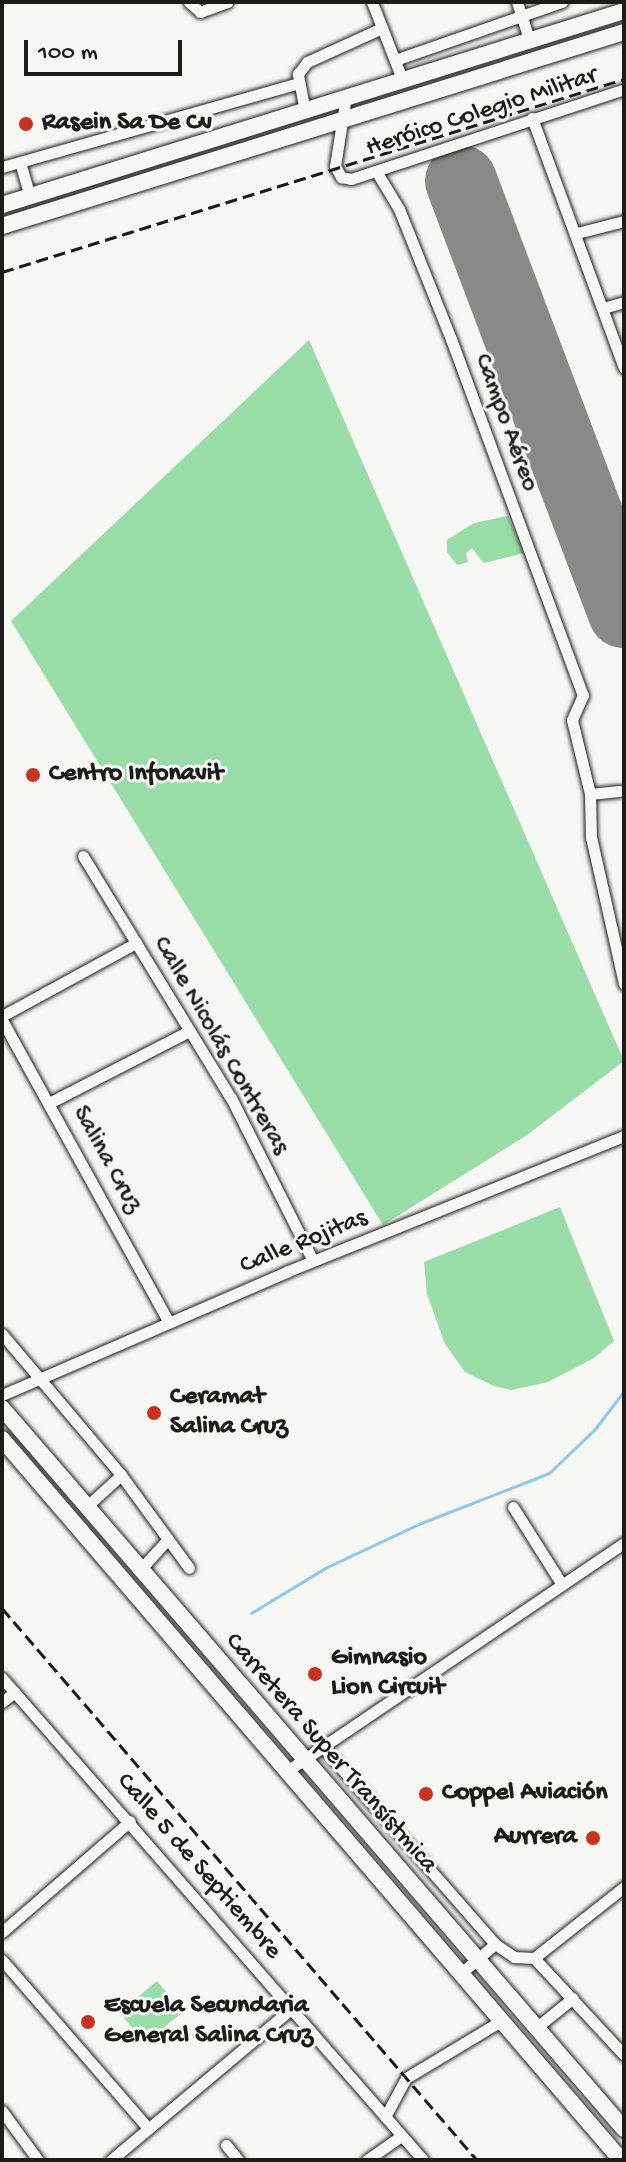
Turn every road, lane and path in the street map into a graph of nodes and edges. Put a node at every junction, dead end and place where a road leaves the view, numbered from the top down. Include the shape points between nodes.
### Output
1 (227, 2) edge
2 (372, 2) edge
3 (562, 2) edge
4 (192, 6) edge
5 (519, 8) edge
6 (624, 11) edge
7 (382, 28) junction
8 (624, 32) edge
9 (529, 40) junction
10 (395, 60) junction
11 (402, 79) junction
12 (298, 83) junction
13 (624, 89) edge
14 (346, 96) junction
15 (305, 111) junction
16 (532, 118) junction
17 (342, 120) junction
18 (20, 162) junction
19 (2, 167) edge
20 (376, 171) junction
21 (30, 196) junction
22 (2, 205) edge
23 (624, 221) edge
24 (2, 226) edge
25 (577, 233) junction
26 (624, 302) edge
27 (603, 308) junction
28 (624, 368) edge
29 (619, 791) dead end
30 (590, 794) junction
31 (83, 856) dead end
32 (136, 943) junction
33 (624, 984) edge
34 (2, 1018) edge
35 (189, 1031) junction
36 (49, 1103) junction
37 (624, 1136) edge
38 (313, 1261) junction
39 (169, 1322) junction
40 (2, 1334) edge
41 (39, 1380) junction
42 (2, 1395) edge
43 (2, 1408) edge
44 (2, 1439) edge
45 (121, 1475) junction
46 (86, 1507) junction
47 (513, 1507) dead end
48 (168, 1539) junction
49 (624, 1543) edge
50 (189, 1568) dead end
51 (139, 1571) junction
52 (561, 1583) junction
53 (2, 1678) edge
54 (15, 1692) junction
55 (2, 1702) edge
56 (320, 1744) junction
57 (302, 1759) junction
58 (287, 1771) junction
59 (130, 1821) junction
60 (624, 1887) edge
61 (2, 1932) edge
62 (495, 1944) junction
63 (534, 1958) junction
64 (477, 1959) junction
65 (2, 1960) edge
66 (460, 1974) junction
67 (573, 1998) junction
68 (292, 2008) junction
69 (501, 2021) junction
70 (537, 2027) junction
71 (624, 2055) edge
72 (2, 2111) edge
73 (385, 2117) junction
74 (148, 2128) junction
75 (7, 2129) edge
76 (624, 2129) edge
77 (401, 2136) junction
78 (226, 2145) dead end
79 (117, 2158) edge
80 (38, 2160) edge
81 (238, 2160) edge
82 (367, 2160) edge
83 (423, 2160) edge
84 (621, 2160) edge

1 - 4 street
2 - 7 street
3 - 5 street
5 - 9 street
5 - 10 street
6 - 9 main road
7 - 10 street
7 - 12 street via 307,62
8 - 17 main road
9 - 11 main road
10 - 11 street
11 - 14 main road
12 - 15 street
12 - 18 street
13 - 16 street, Heróico Colegio Militar
14 - 15 main road
14 - 17 street, Heróico Colegio Militar
15 - 21 main road
16 - 20 street, Heróico Colegio Militar
16 - 25 street
17 - 20 street, Heróico Colegio Militar via 336,172 351,179
17 - 24 main road
18 - 19 street
18 - 21 street
20 - 30 street, Campo Aéreo via 399,209 451,339 583,695 572,720
21 - 22 main road
23 - 25 street
25 - 27 street
26 - 27 street
27 - 28 street
29 - 30 street
30 - 33 street via 591,837
31 - 32 street, Calle Nicolás Contreras
32 - 34 street
32 - 35 street, Calle Nicolás Contreras
34 - 36 street, Salina Cruz
35 - 36 street
35 - 38 street, Calle Nicolás Contreras via 231,1098
36 - 39 street, Salina Cruz
37 - 38 street, Calle Rojitas
38 - 39 street, Calle Rojitas
39 - 41 street, Calle Rojitas
40 - 41 street
41 - 42 street, Calle Rojitas
41 - 45 street
43 - 46 main road, Carretera Super Transístmica
44 - 58 main road, Carretera Super Transístmica
45 - 46 street
45 - 48 street
46 - 51 main road, Carretera Super Transístmica
47 - 52 street
48 - 50 street
48 - 51 street
49 - 52 street
51 - 57 main road, Carretera Super Transístmica
52 - 56 street
53 - 54 street, Calle 5 de Septiembre
54 - 55 street
54 - 59 street, Calle 5 de Septiembre
56 - 57 street
56 - 62 street
57 - 58 street
57 - 64 main road, Carretera Super Transístmica
58 - 66 main road, Carretera Super Transístmica
59 - 61 street
59 - 68 street, Calle 5 de Septiembre
60 - 63 street
62 - 63 street via 514,1957
62 - 64 street
63 - 67 street
64 - 66 street
64 - 70 main road, Carretera Super Transístmica
65 - 74 street
66 - 69 main road, Carretera Super Transístmica
67 - 70 street
67 - 71 street
68 - 73 street, Calle 5 de Septiembre
68 - 74 street
69 - 73 street via 406,2078
69 - 84 main road, Carretera Super Transístmica
70 - 76 main road, Carretera Super Transístmica
72 - 75 street
73 - 77 street, Calle 5 de Septiembre
74 - 79 street
75 - 80 street
77 - 82 street
77 - 83 street, Calle 5 de Septiembre
78 - 81 street

